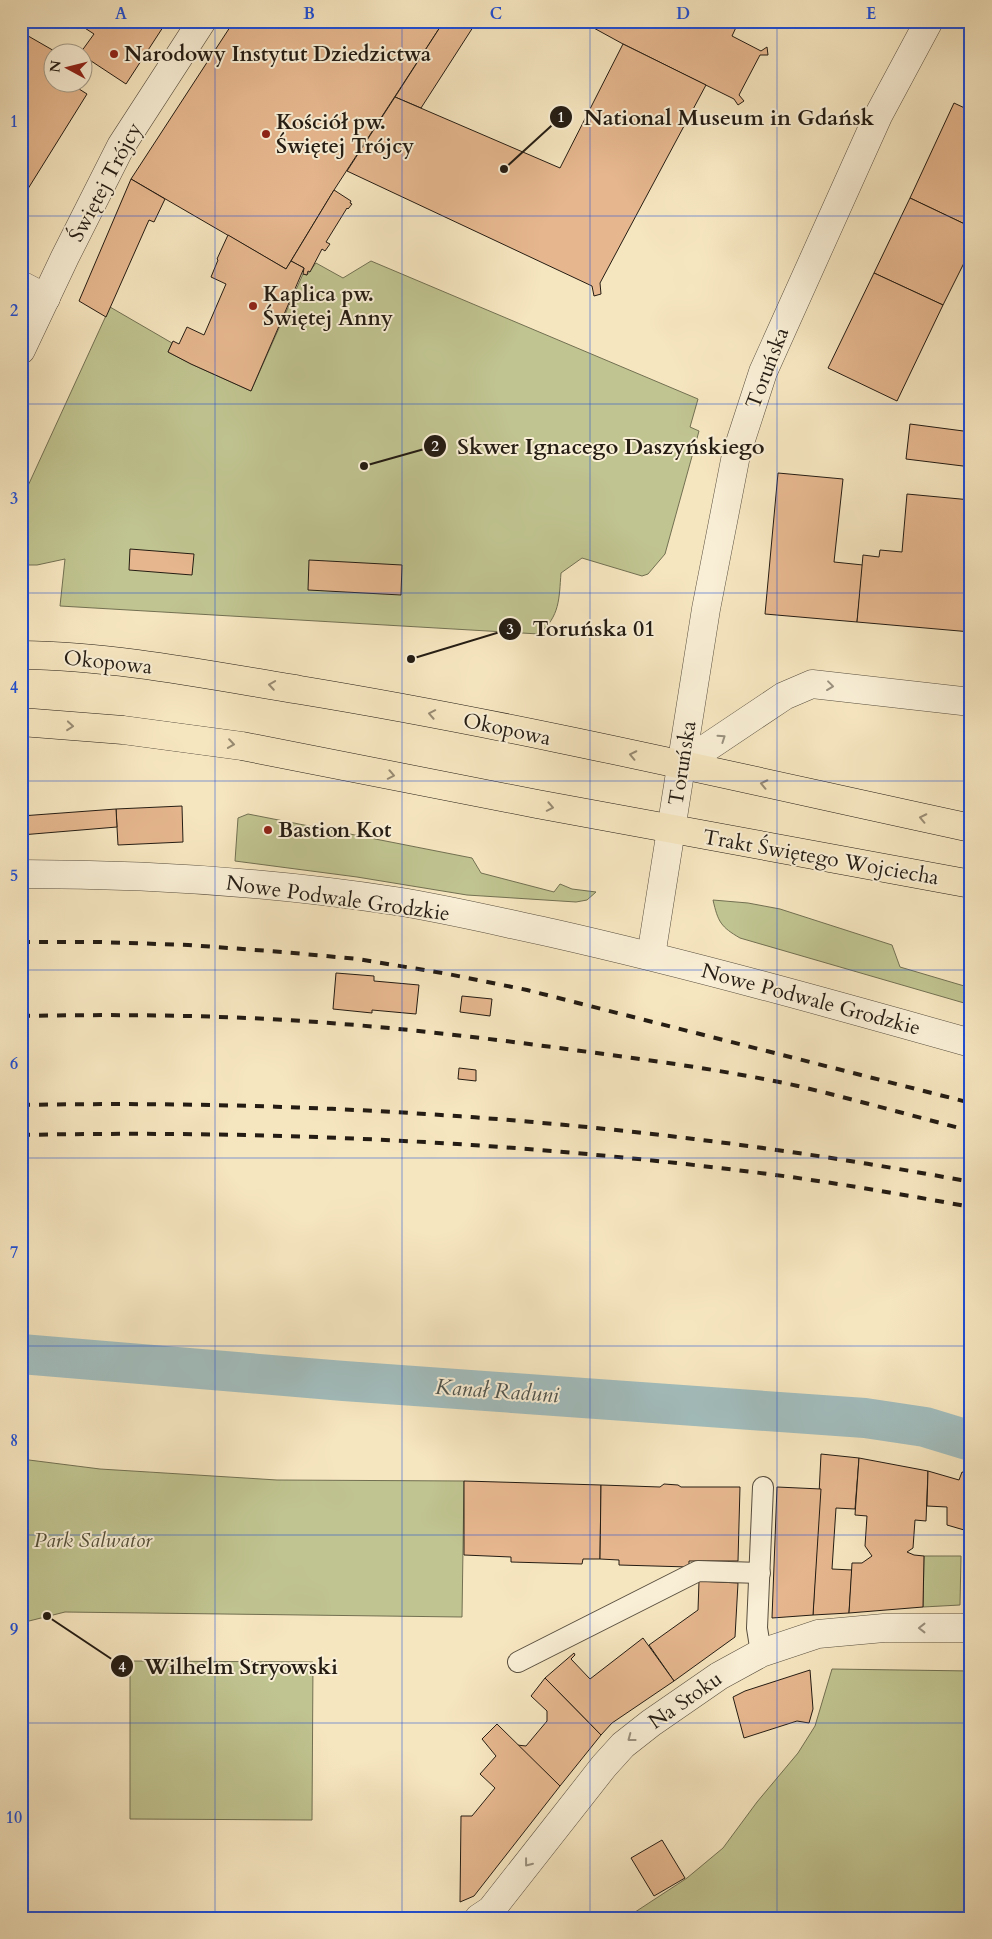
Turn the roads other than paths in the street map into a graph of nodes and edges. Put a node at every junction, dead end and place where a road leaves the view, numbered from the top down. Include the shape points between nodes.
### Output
1 (202, 21) edge
2 (929, 21) edge
3 (21, 285) edge
4 (46, 298) junction
5 (21, 350) edge
6 (21, 655) edge
7 (971, 702) edge
8 (21, 722) edge
9 (681, 765) junction
10 (971, 828) edge
11 (671, 830) junction
12 (21, 874) edge
13 (971, 884) edge
14 (651, 956) junction
15 (971, 1043) edge
16 (763, 1487) dead end
17 (760, 1573) junction
18 (971, 1628) edge
19 (761, 1653) junction
20 (518, 1662) dead end
21 (479, 1918) edge

1 - 4 street, Świętej Trójcy via 121,146
2 - 9 street, Toruńska via 878,116 762,372 734,464
3 - 4 street
4 - 5 street, Świętej Trójcy
9 -> 6 main road, Okopowa via 340,696 125,663
9 -> 7 street via 784,696 812,684
8 -> 11 main road via 123,730 242,746
10 -> 9 main road
9 - 11 street, Toruńska
11 - 13 main road, Trakt Świętego Wojciecha
11 - 14 street
12 - 14 street, Nowe Podwale Grodzkie via 196,879 397,901
14 - 15 street, Nowe Podwale Grodzkie
16 - 17 lane
17 - 19 lane via 757,1628
17 - 20 lane via 698,1571
18 -> 19 street, Na Stoku via 884,1628 818,1634
19 -> 21 street, Na Stoku via 718,1676 623,1745 491,1910

